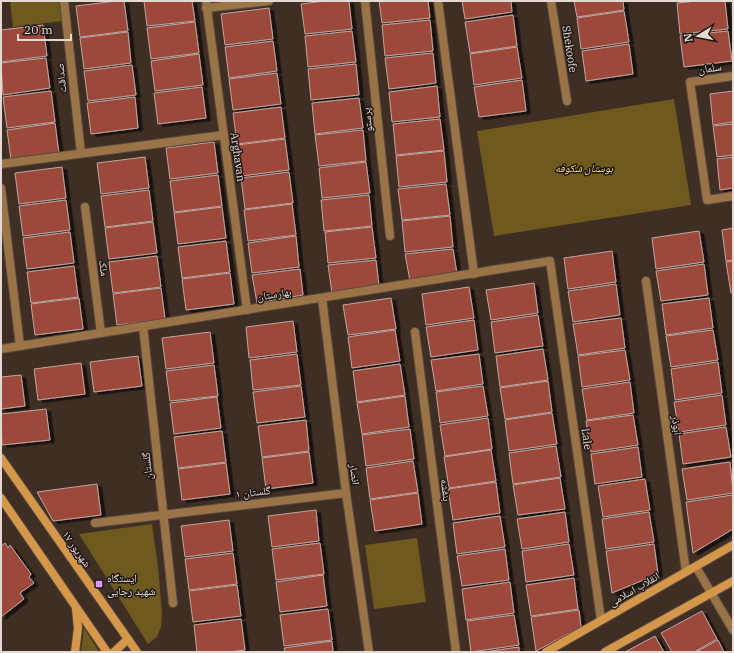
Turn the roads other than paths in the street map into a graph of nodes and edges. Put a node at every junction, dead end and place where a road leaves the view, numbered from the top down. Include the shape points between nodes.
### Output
1 (64, 1) edge
2 (269, 1) edge
3 (365, 1) edge
4 (438, 1) edge
5 (551, 1) edge
6 (206, 5) edge
7 (733, 76) edge
8 (567, 102) dead end
9 (224, 134) junction
10 (80, 153) junction
11 (1, 164) edge
12 (1, 188) edge
13 (1, 192) edge
14 (733, 196) edge
15 (85, 207) dead end
16 (390, 236) dead end
17 (550, 262) joint
18 (474, 274) junction
19 (646, 281) dead end
20 (322, 298) junction
21 (248, 310) junction
22 (143, 326) junction
23 (415, 332) dead end
24 (101, 333) junction
25 (20, 346) junction
26 (1, 349) edge
27 (1, 458) edge
28 (346, 493) junction
29 (1, 498) edge
30 (163, 515) junction
31 (95, 523) dead end
32 (733, 545) edge
33 (696, 567) junction
34 (686, 572) junction
35 (733, 581) edge
36 (712, 593) junction
37 (173, 602) dead end
38 (76, 608) junction
39 (601, 620) junction
40 (733, 630) edge
41 (128, 639) junction
42 (75, 652) edge
43 (107, 652) edge
44 (114, 652) edge
45 (137, 652) edge
46 (369, 652) edge
47 (456, 652) edge
48 (546, 652) edge
49 (605, 652) edge

1 - 10 street, صداقت
2 - 6 street, Arghavan
3 - 16 street, پرستو
4 - 18 street
5 - 8 street, Shekoofe
6 - 9 street, Arghavan
7 - 14 street, سلمان via 690,82 707,200
9 - 10 street
9 - 21 street, Arghavan
10 - 11 street
12 - 13 street
13 - 25 street
15 - 24 street, ملک
17 - 18 street, بهارستان
17 - 39 street, Lale
18 - 20 street, بهارستان
19 - 34 street, ابوذر
20 - 21 street, بهارستان
20 - 28 street, انصار
21 - 22 street, بهارستان
22 - 24 street, بهارستان
22 - 30 street, گلستان
23 - 47 street, بنفشه
24 - 25 street, بهارستان
25 - 26 street, بهارستان
27 - 41 main road, ۱۷ شهریور
28 - 30 street, گلستان ۱
28 - 46 street, انصار
29 - 38 main road
30 - 31 street, گلستان ۱
30 - 37 street, گلستان
32 - 33 main road, انقلاب اسلامی
33 - 34 main road, انقلاب اسلامی
33 - 36 street
34 - 39 main road, انقلاب اسلامی
35 - 36 main road
36 - 40 street
36 - 49 main road
38 - 42 main road via 78,628
38 - 43 main road
39 - 48 main road, انقلاب اسلامی
41 - 44 main road
41 - 45 main road, ۱۷ شهریور

